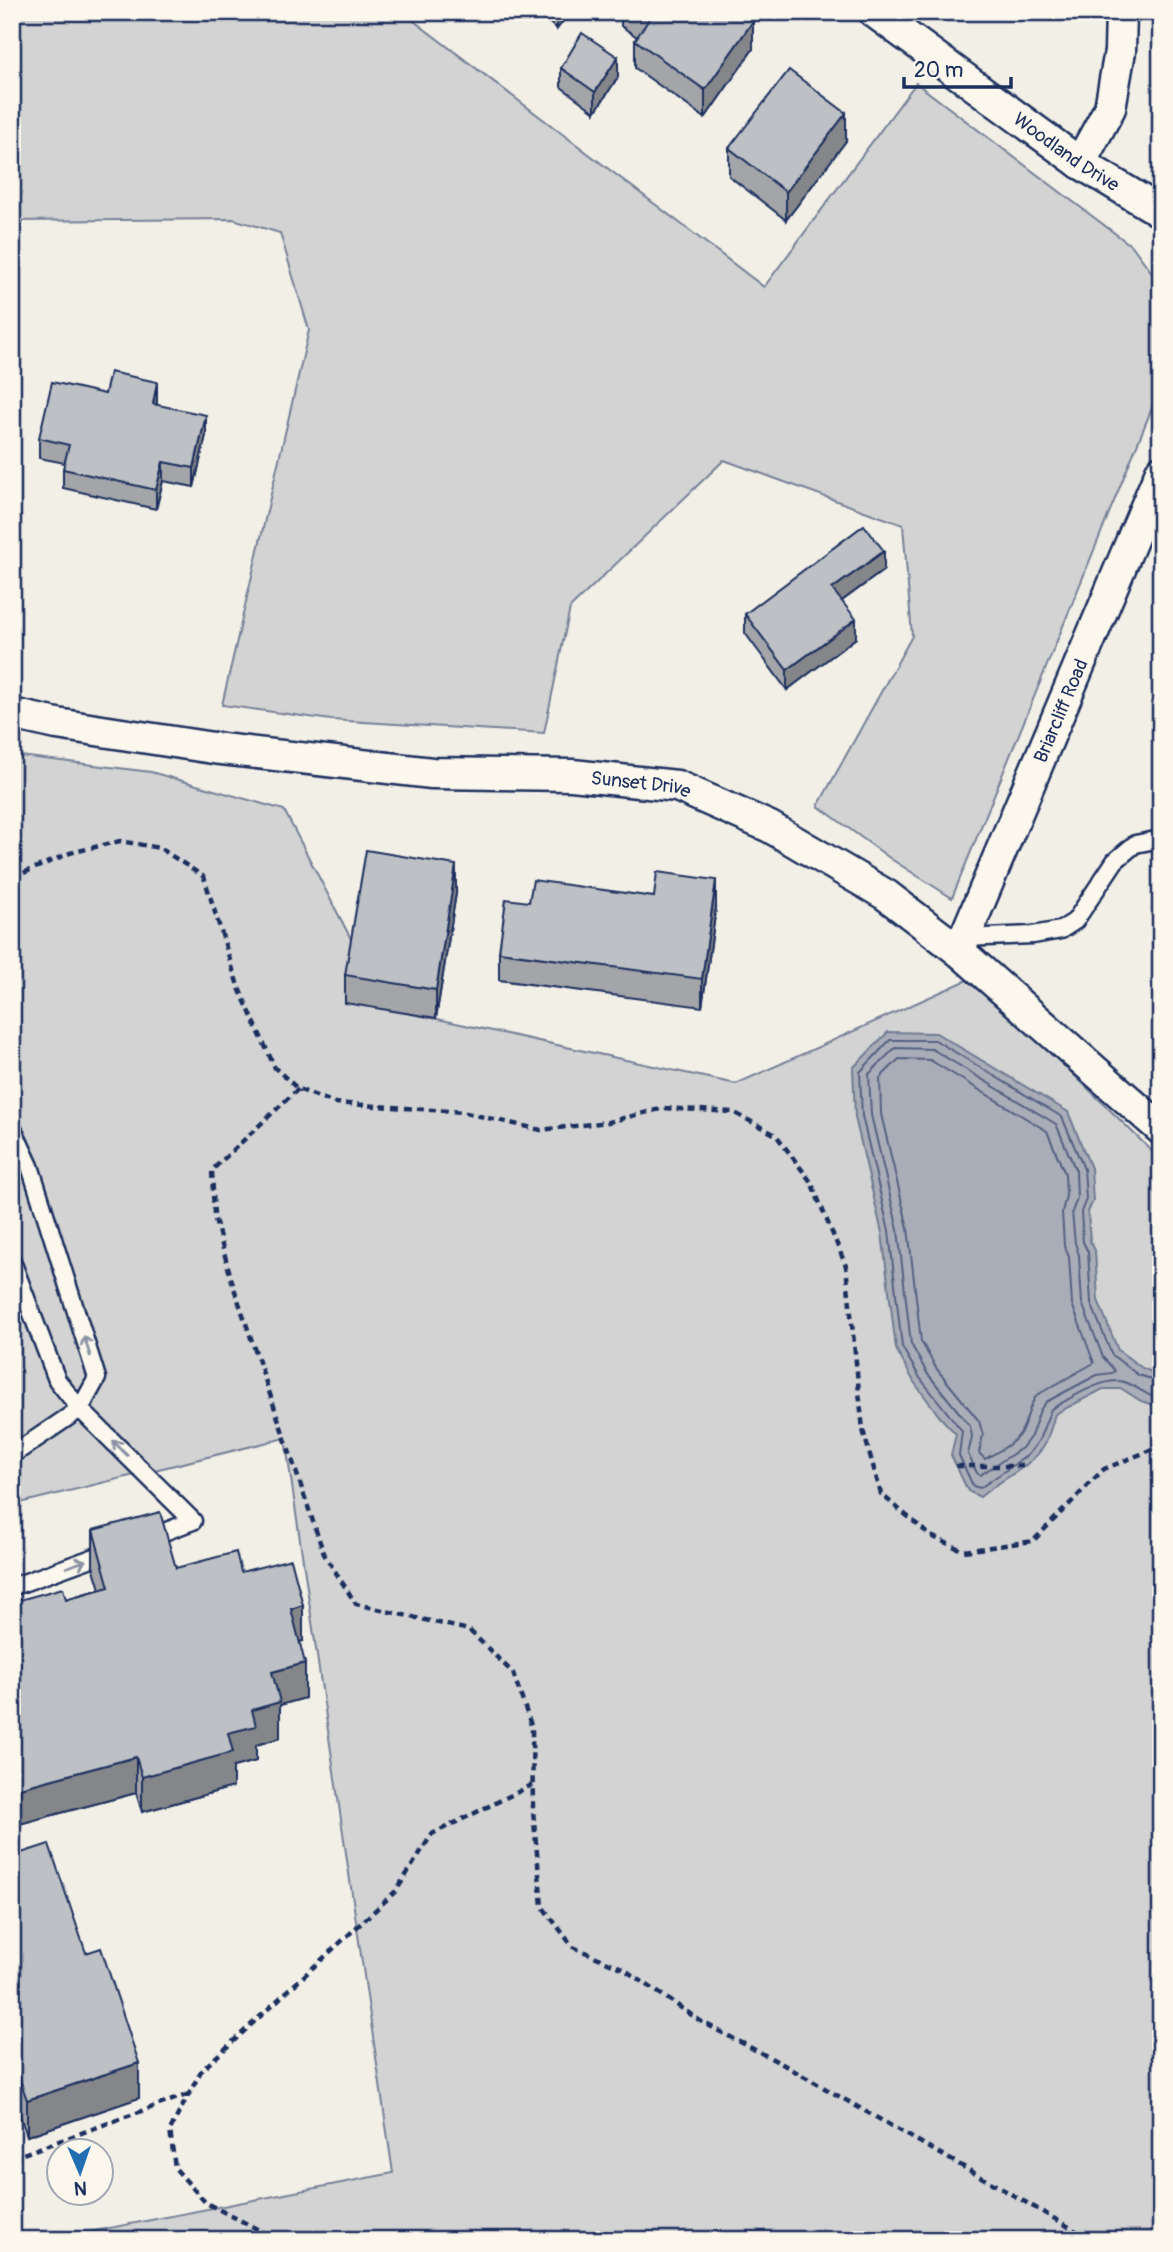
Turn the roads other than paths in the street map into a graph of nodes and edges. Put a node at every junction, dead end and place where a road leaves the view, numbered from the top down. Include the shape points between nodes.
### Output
1 (874, 12) edge
2 (1121, 12) edge
3 (1080, 163) junction
4 (1161, 212) edge
5 (1161, 471) edge
6 (12, 714) edge
7 (1161, 839) edge
8 (962, 945) junction
9 (12, 1127) edge
10 (1161, 1129) edge
11 (12, 1261) edge
12 (80, 1409) junction
13 (12, 1455) edge
14 (12, 1587) edge

1 - 3 street, Woodland Drive
2 - 3 street via 1110,108
3 - 4 street, Woodland Drive
5 - 8 street, Briarcliff Road
6 - 8 street, Sunset Drive via 213,748 418,771 572,775 677,786 770,827
7 - 8 lane via 1135,844 1115,861 1075,920 1061,930
8 - 10 street, Sunset Drive
12 -> 9 lane via 97,1378 30,1166
11 - 12 lane via 57,1380
12 - 13 lane
14 -> 12 lane via 193,1521

